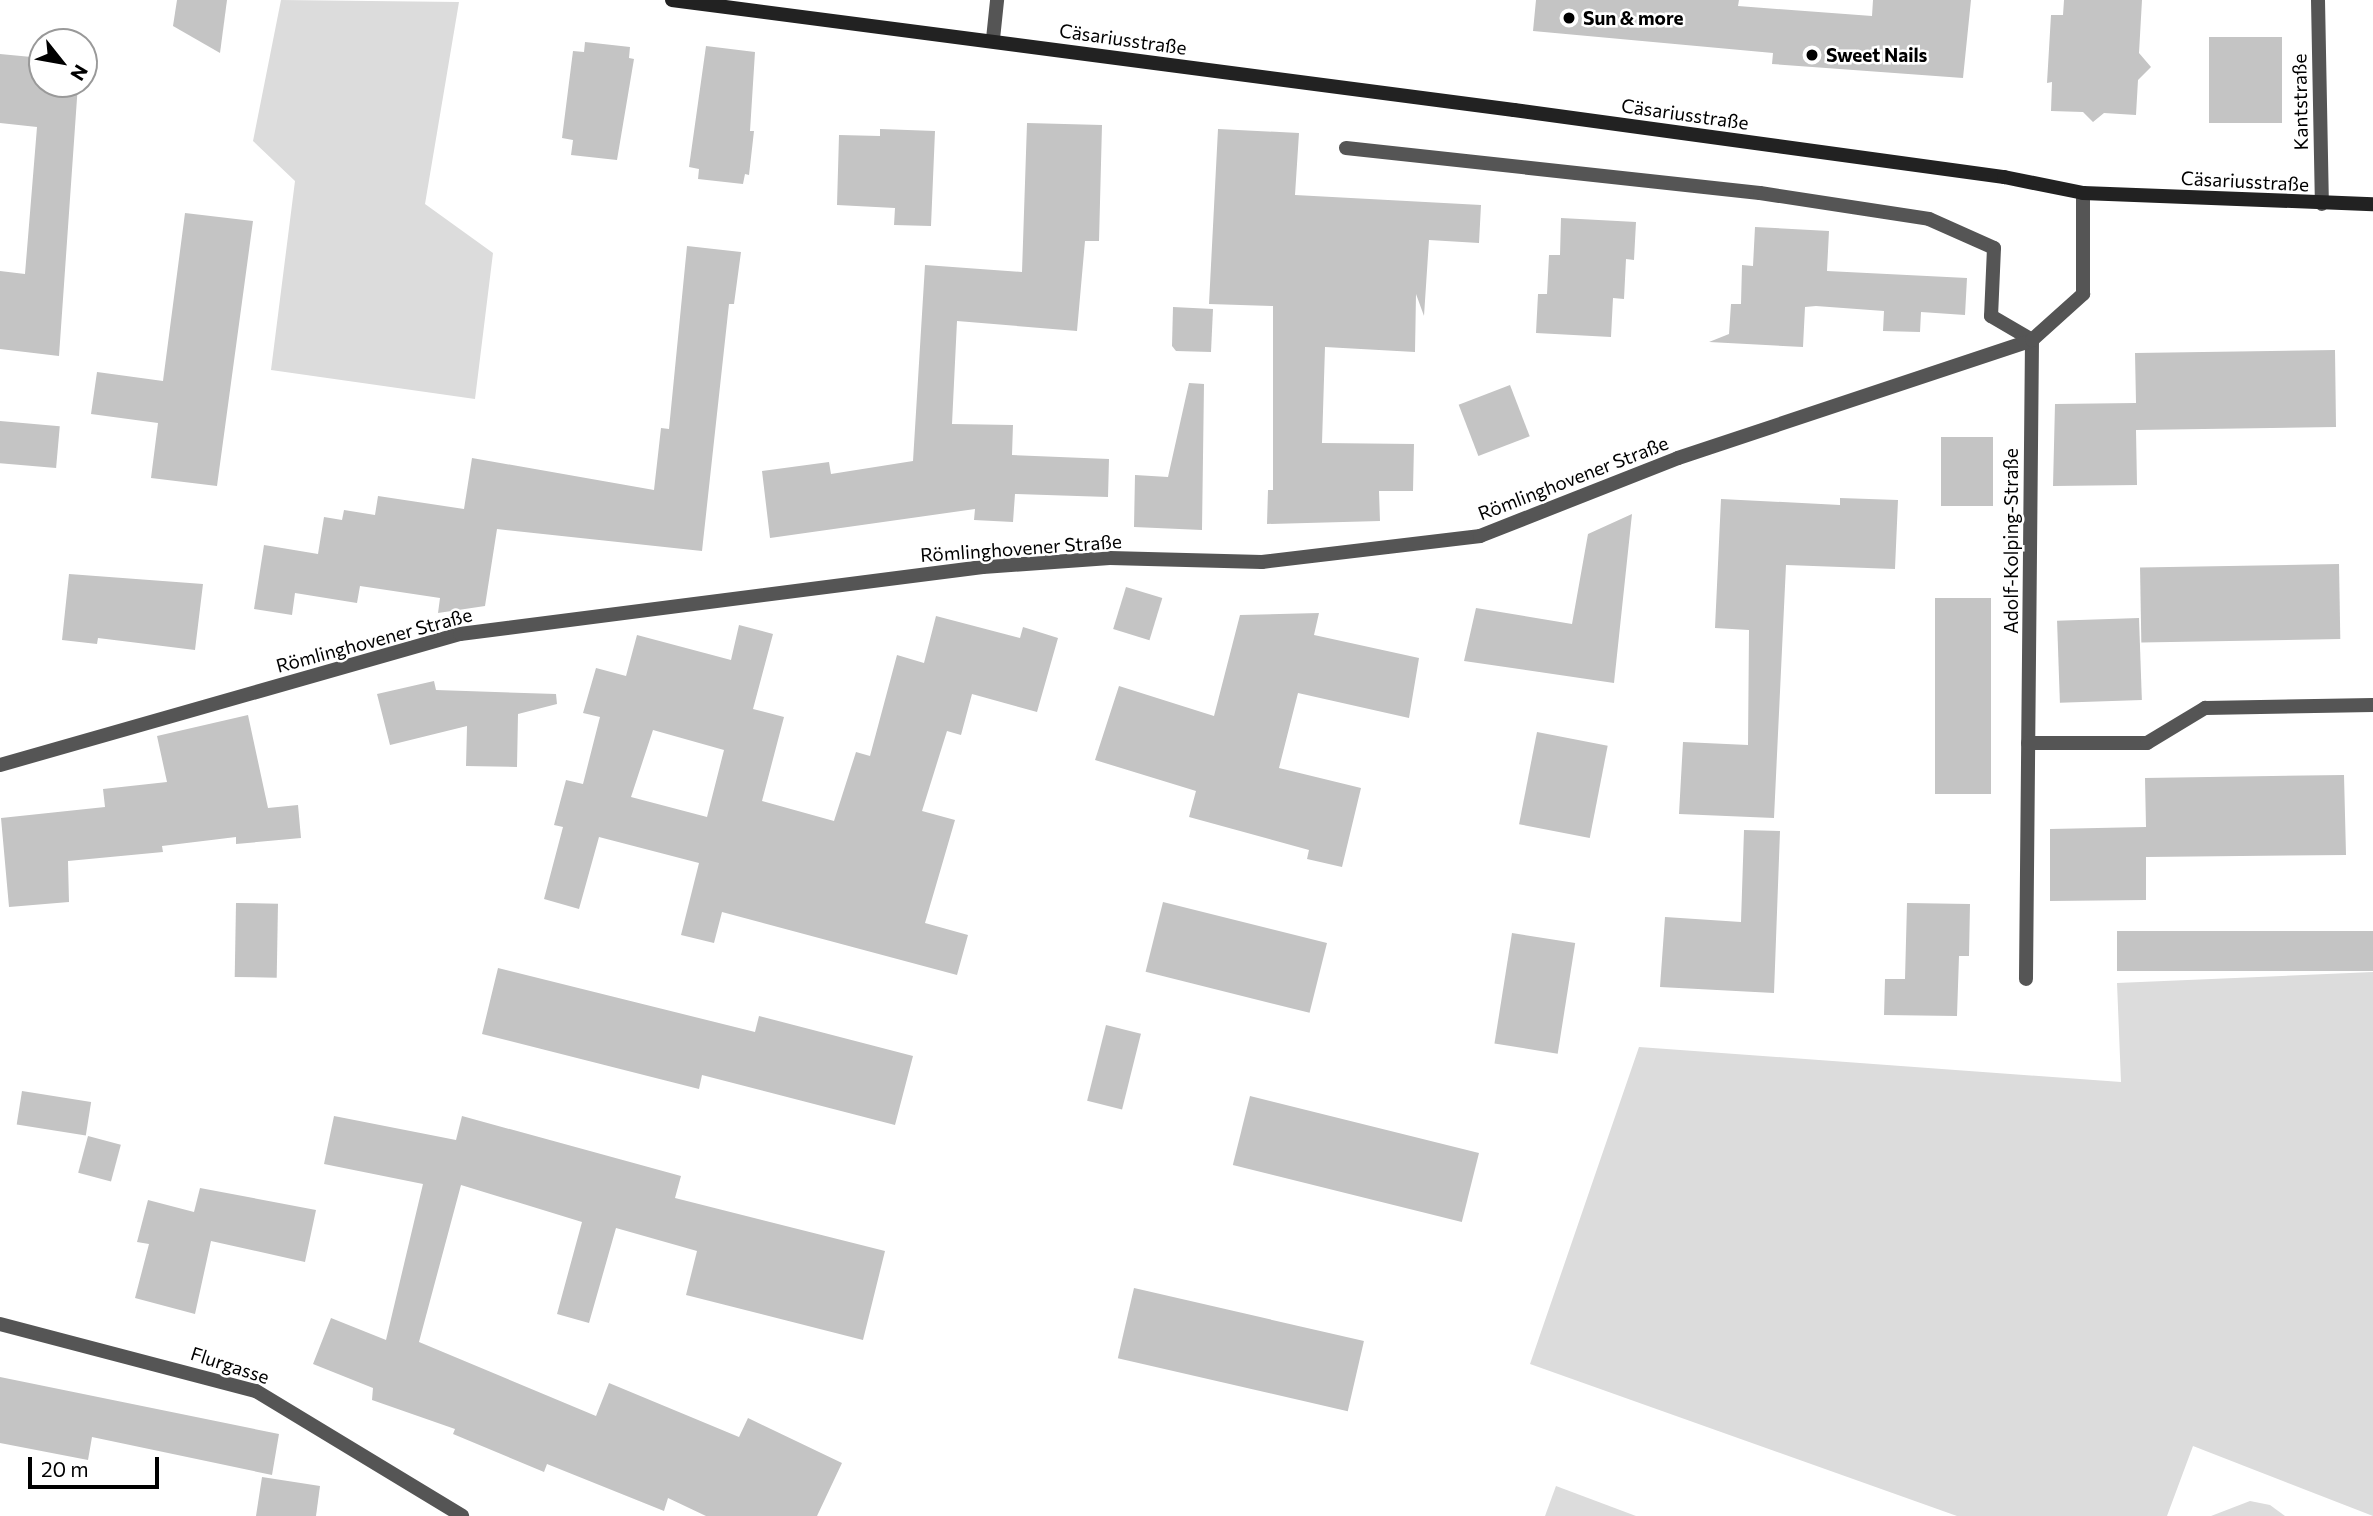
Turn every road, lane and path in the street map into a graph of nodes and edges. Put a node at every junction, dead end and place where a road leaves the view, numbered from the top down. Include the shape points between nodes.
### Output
1 (672, 0) edge
2 (996, 0) edge
3 (2318, 0) edge
4 (993, 39) junction
5 (1346, 148) dead end
6 (2083, 193) junction
7 (2322, 204) junction
8 (2373, 204) edge
9 (2032, 340) junction
10 (2373, 705) edge
11 (2028, 743) junction
12 (0, 765) edge
13 (2026, 979) dead end
14 (0, 1324) edge
15 (462, 1516) edge

1 - 4 main road, Cäsariusstraße
2 - 4 street
3 - 7 street, Kantstraße
4 - 6 main road, Cäsariusstraße via 1977,173
5 - 9 street via 1760,194 1929,219 1994,248 1991,316
6 - 7 main road, Cäsariusstraße
6 - 9 street, Römlinghovener Straße via 2083,294
7 - 8 main road, Cäsariusstraße
9 - 11 street, Adolf-Kolping-Straße
9 - 12 street, Römlinghovener Straße via 1691,453 1480,536 1262,562 1110,558 983,567 460,634
10 - 11 street via 2205,708 2147,744
11 - 13 street, Adolf-Kolping-Straße
14 - 15 street, Flurgasse via 256,1391

